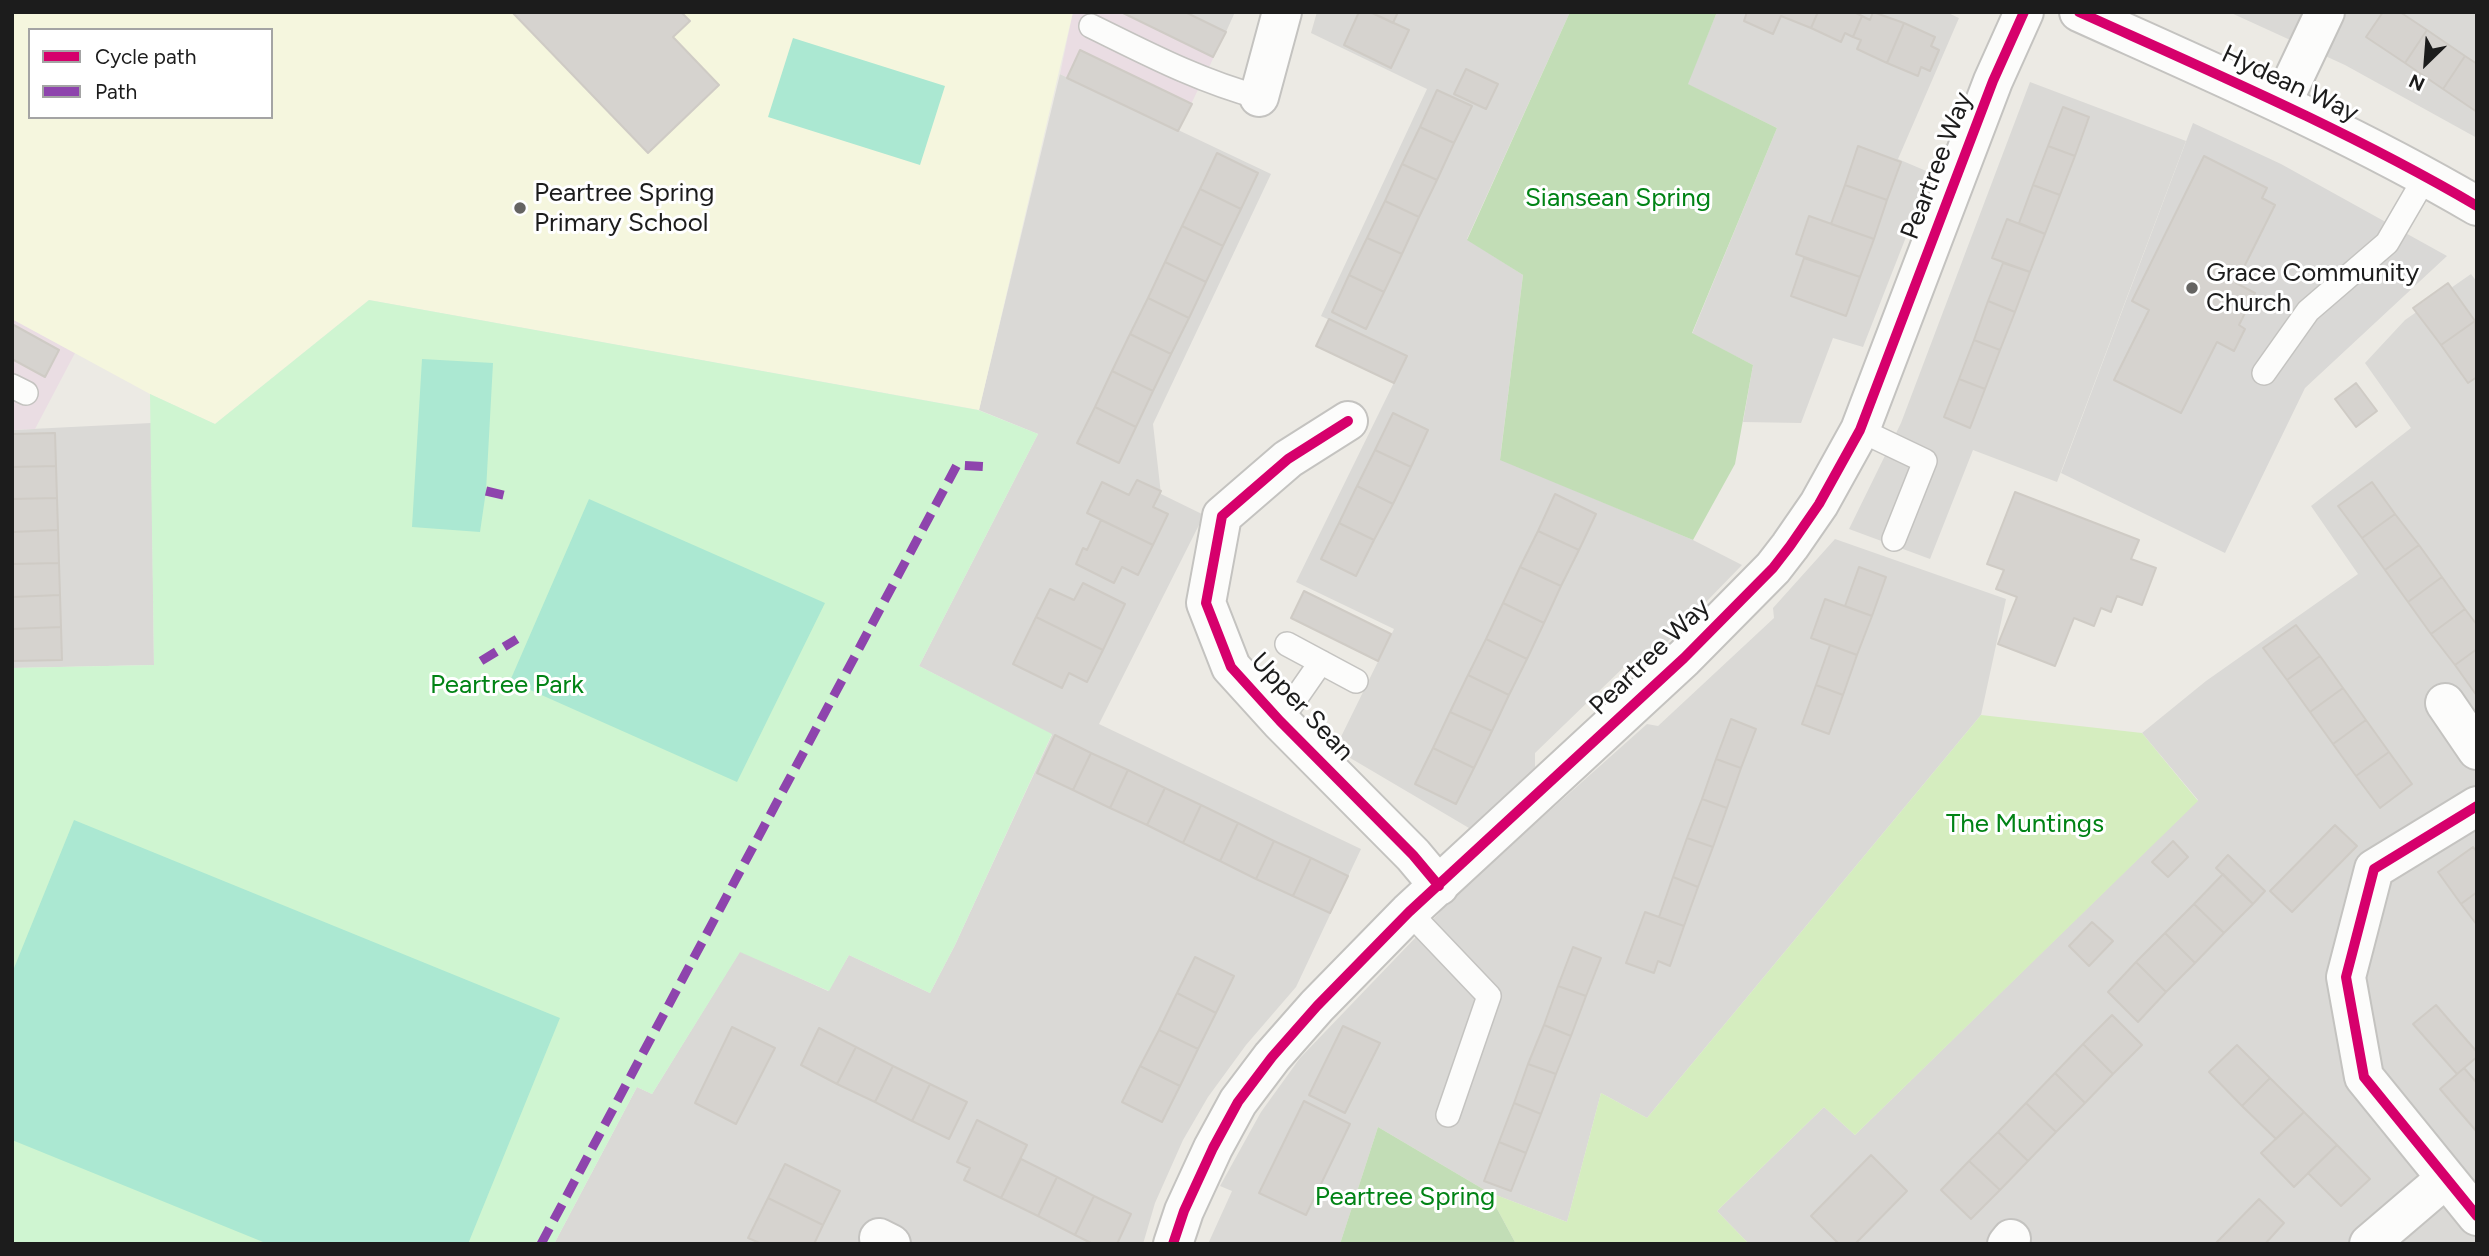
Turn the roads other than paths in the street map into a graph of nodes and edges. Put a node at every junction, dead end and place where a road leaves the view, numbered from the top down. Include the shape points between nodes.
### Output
1 (1282, 12) edge
2 (2024, 12) edge
3 (2079, 12) edge
4 (2325, 12) edge
5 (1091, 26) dead end
6 (1259, 97) joint
7 (2282, 103) junction
8 (2426, 176) junction
9 (2477, 206) edge
10 (2264, 373) dead end
11 (1349, 421) dead end
12 (1860, 430) junction
13 (1894, 539) dead end
14 (1287, 644) dead end
15 (1321, 663) junction
16 (1356, 681) dead end
17 (2445, 703) dead end
18 (1280, 721) junction
19 (2477, 750) edge
20 (2477, 806) edge
21 (1438, 886) junction
22 (1409, 912) junction
23 (1448, 1115) dead end
24 (2445, 1179) junction
25 (2477, 1216) edge
26 (1173, 1244) edge
27 (2369, 1244) edge

1 - 6 street
2 - 12 street, Peartree Way via 1993,81
3 - 7 street, Hydean Way
4 - 7 street, Hydean Way
5 - 6 lane via 1223,88
7 - 8 street, Hydean Way
8 - 9 street, Hydean Way
8 - 10 lane via 2386,243 2308,311
11 - 18 street, Upper Sean via 1288,459 1222,516 1206,603 1231,667
12 - 13 lane via 1925,461
12 - 21 street, Peartree Way via 1819,504 1773,568 1684,658
14 - 15 lane
15 - 16 lane
15 - 18 lane
17 - 19 street
18 - 21 street, Upper Sean
20 - 24 street via 2374,869 2346,977 2364,1077
21 - 22 street, Peartree Way
22 - 23 lane via 1489,996
22 - 26 street, Peartree Way via 1317,1006 1238,1102 1199,1176
24 - 25 street
24 - 27 street

